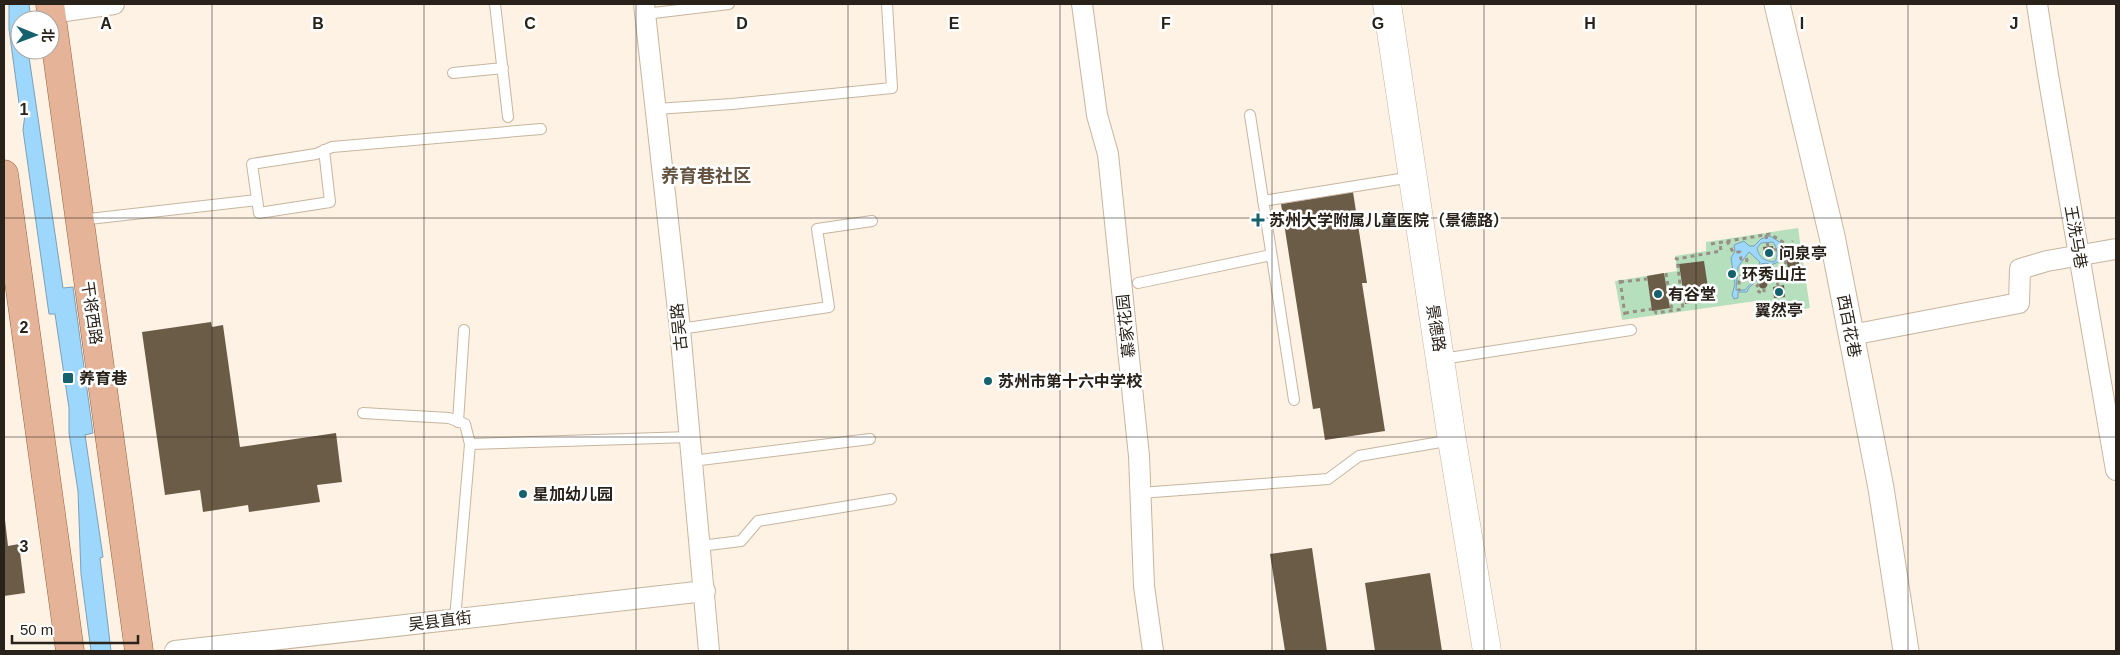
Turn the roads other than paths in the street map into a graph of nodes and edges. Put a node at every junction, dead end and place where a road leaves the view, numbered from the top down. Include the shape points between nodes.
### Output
1 (114, 4) edge
2 (495, 4) edge
3 (729, 4) edge
4 (887, 4) edge
5 (1082, 4) edge
6 (1387, 4) edge
7 (1777, 4) edge
8 (2037, 4) edge
9 (51, 8) edge
10 (644, 9) edge
11 (503, 68) junction
12 (453, 73) dead end
13 (656, 110) junction
14 (1250, 115) dead end
15 (508, 117) dead end
16 (541, 129) dead end
17 (324, 150) junction
18 (4, 174) edge
19 (1413, 176) junction
20 (258, 200) junction
21 (1263, 201) junction
22 (80, 220) junction
23 (872, 221) dead end
24 (2116, 249) edge
25 (1271, 255) junction
26 (2080, 255) junction
27 (1138, 283) dead end
28 (680, 329) junction
29 (464, 330) dead end
30 (1631, 330) dead end
31 (1851, 335) junction
32 (1441, 359) junction
33 (1294, 400) dead end
34 (363, 413) dead end
35 (458, 422) junction
36 (690, 438) junction
37 (870, 439) dead end
38 (1452, 440) junction
39 (470, 444) junction
40 (692, 461) junction
41 (2116, 470) edge
42 (1140, 493) junction
43 (892, 499) dead end
44 (700, 546) junction
45 (705, 591) junction
46 (456, 619) junction
47 (70, 651) edge
48 (139, 651) edge
49 (175, 651) edge
50 (709, 651) edge
51 (1153, 651) edge
52 (1487, 651) edge
53 (1906, 651) edge

1 - 9 street
2 - 11 lane
3 - 10 lane
4 - 13 lane via 892,88
5 - 42 street, 慕家花园 via 1097,115 1108,154
6 - 19 main road, 景德路
7 - 31 street, 西百花巷 via 1832,236
8 - 26 street, 王洗马巷
9 - 22 main road, 干将西路
10 - 13 street, 古吴路
11 - 12 lane
11 - 15 lane
13 - 28 street, 古吴路
14 - 21 lane
16 - 17 lane
17 - 20 lane via 252,164
17 - 20 lane via 330,202 259,213
18 - 47 main road
19 - 21 lane
19 - 32 main road, 景德路
20 - 22 lane
21 - 25 lane
22 - 48 main road, 干将西路
23 - 28 lane via 817,229 828,306
24 - 26 street
25 - 27 lane
25 - 33 lane
26 - 31 street via 2020,269 2019,303
26 - 41 street, 王洗马巷
28 - 36 street, 古吴路
29 - 35 lane
30 - 32 lane
31 - 53 street, 西百花巷 via 1881,488
32 - 38 main road, 景德路
34 - 35 lane via 449,418
35 - 39 lane via 465,424
36 - 39 lane
36 - 40 street, 古吴路
37 - 40 lane
38 - 42 lane via 1359,456 1328,479
38 - 52 main road, 景德路
39 - 46 lane
40 - 44 street, 古吴路
42 - 51 street, 慕家花园 via 1144,586
43 - 44 lane via 758,521 741,541
44 - 45 street, 古吴路
45 - 46 street, 吴县直街
45 - 50 street, 古吴路
46 - 49 street, 吴县直街

